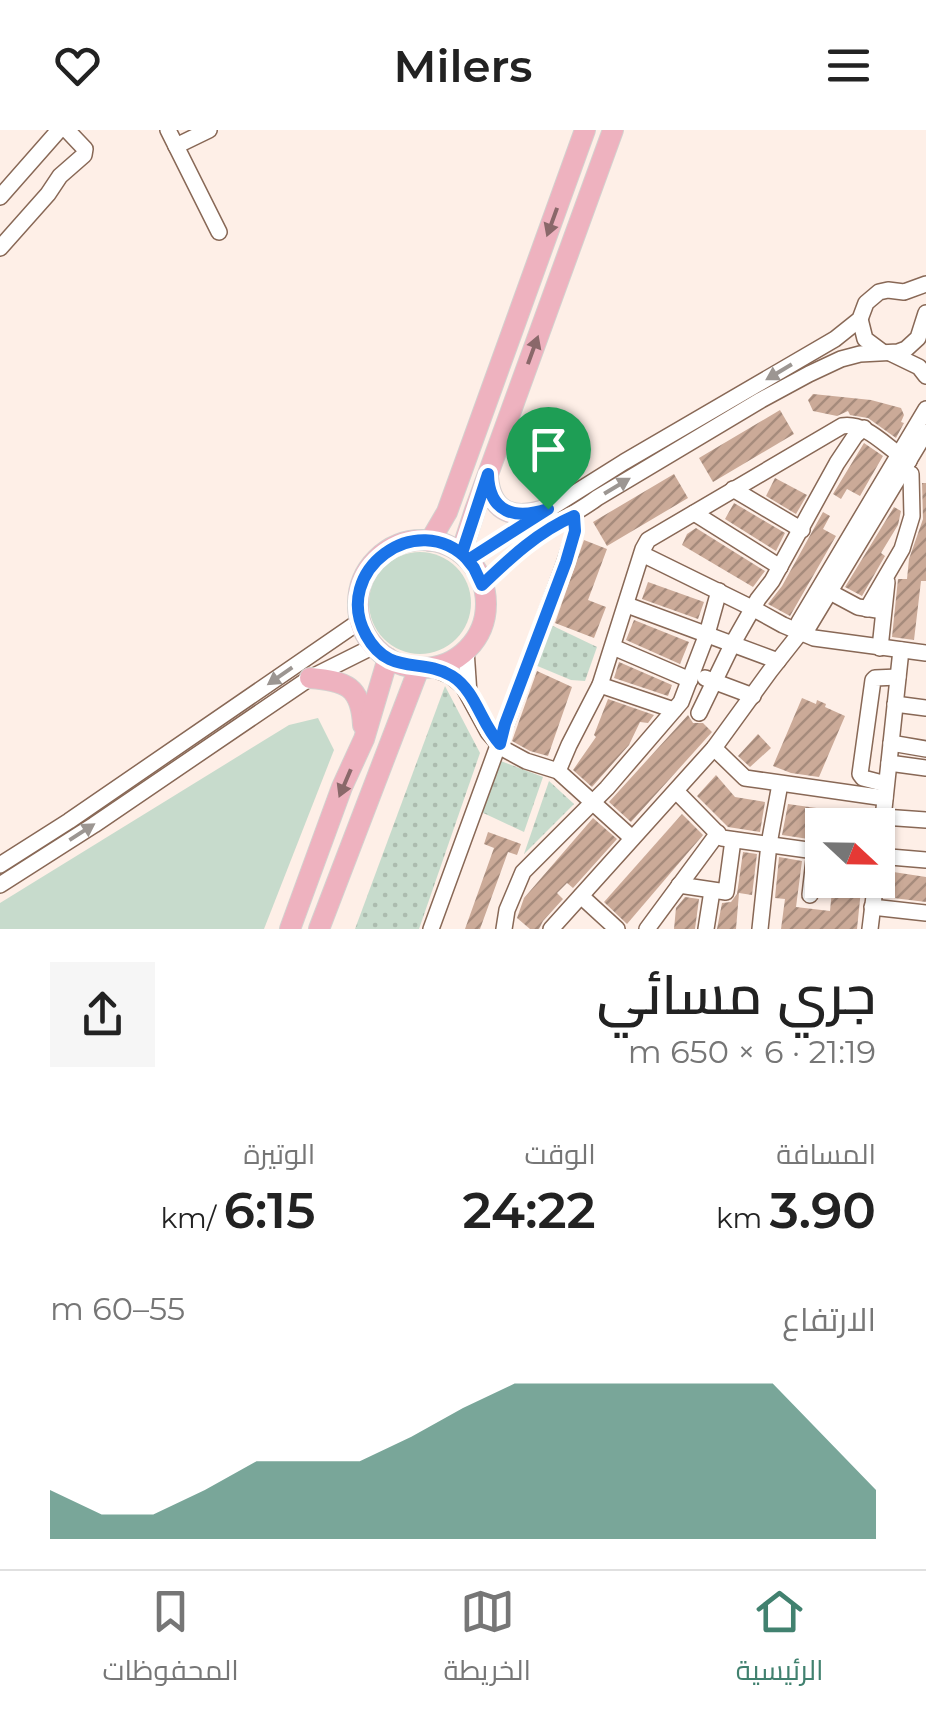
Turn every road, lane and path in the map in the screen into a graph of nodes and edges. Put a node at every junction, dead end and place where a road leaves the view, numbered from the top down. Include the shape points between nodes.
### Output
1 (59, 130) edge
2 (67, 130) edge
3 (168, 130) edge
4 (209, 130) edge
5 (585, 130) edge
6 (612, 130) edge
7 (176, 146) junction
8 (1, 193) edge
9 (30, 213) junction
10 (219, 232) dead end
11 (0, 248) edge
12 (926, 284) edge
13 (904, 292) junction
14 (924, 316) edge
15 (860, 318) junction
16 (922, 342) edge
17 (886, 352) junction
18 (926, 376) edge
19 (926, 409) edge
20 (864, 428) junction
21 (926, 432) edge
22 (909, 468) edge
23 (488, 474) junction
24 (733, 490) junction
25 (548, 509) junction
26 (694, 512) junction
27 (574, 516) junction
28 (802, 530) junction
29 (430, 541) junction
30 (642, 554) junction
31 (465, 557) junction
32 (780, 567) junction
33 (482, 585) junction
34 (720, 592) junction
35 (830, 592) junction
36 (627, 605) junction
37 (754, 609) junction
38 (876, 610) junction
39 (360, 621) junction
40 (800, 633) junction
41 (707, 634) junction
42 (733, 643) junction
43 (613, 646) junction
44 (880, 648) junction
45 (466, 650) junction
46 (901, 650) junction
47 (381, 652) junction
48 (926, 653) edge
49 (778, 661) junction
50 (424, 668) junction
51 (691, 677) junction
52 (898, 677) junction
53 (310, 678) junction
54 (715, 682) junction
55 (600, 685) junction
56 (469, 694) junction
57 (753, 696) junction
58 (678, 704) junction
59 (895, 704) junction
60 (926, 708) edge
61 (699, 713) junction
62 (725, 733) junction
63 (364, 739) junction
64 (891, 743) junction
65 (500, 744) junction
66 (714, 748) junction
67 (921, 748) edge
68 (889, 763) junction
69 (920, 767) edge
70 (558, 772) junction
71 (780, 784) junction
72 (676, 791) junction
73 (886, 791) junction
74 (594, 802) junction
75 (884, 808) edge
76 (895, 818) edge
77 (926, 820) edge
78 (726, 837) junction
79 (632, 838) junction
80 (769, 844) junction
81 (805, 850) edge
82 (895, 857) edge
83 (926, 860) edge
84 (0, 865) edge
85 (0, 885) edge
86 (679, 885) junction
87 (712, 891) junction
88 (581, 896) junction
89 (873, 898) edge
90 (872, 907) junction
91 (926, 913) edge
92 (290, 929) edge
93 (318, 929) edge
94 (430, 929) edge
95 (504, 929) edge
96 (550, 929) edge
97 (617, 929) edge
98 (647, 929) edge
99 (706, 929) edge
100 (760, 929) edge
101 (870, 929) edge

1 - 8 street
2 - 9 street via 84,154
3 - 7 street
4 - 7 street
5 -> 29 main road via 447,512
23 -> 6 main road
7 - 10 street
8 - 9 street
9 - 11 street
12 - 13 street
13 - 14 street
13 - 15 street via 879,292
14 - 16 street
15 - 17 street via 865,338
15 -> 25 street
16 - 17 street
17 - 18 street
27 -> 17 street via 761,400 840,359
19 - 22 street
20 - 22 street
20 - 24 street via 842,426
20 - 28 street
21 - 22 street
22 - 35 street
22 - 38 street via 912,516
22 - 40 street via 798,622
23 - 25 main road via 503,510 527,515
23 - 31 main road
24 - 26 street
24 - 28 street
25 - 31 street
26 - 30 street via 648,540
26 - 32 street
27 - 33 street
27 - 65 street via 566,562
28 - 32 street
29 - 31 main road
29 - 39 main road via 397,546 371,566 358,597
30 - 34 street
30 - 36 street
31 - 33 main road
32 - 37 street
33 - 45 main road via 484,615
34 - 37 street
34 - 41 street
35 - 38 street
35 - 40 street
36 - 41 street
36 - 43 street
37 - 40 street
37 - 42 street
38 - 44 street
39 - 47 main road
39 -> 84 street
40 - 44 street
40 - 49 street
41 - 42 street
41 - 51 street
42 - 49 street
42 - 54 street
43 - 51 street
43 - 55 street
44 - 46 street
45 - 50 main road
45 - 56 street
46 - 48 street
46 - 52 street
47 - 50 main road
47 - 53 street
47 - 63 main road
49 - 57 street
50 - 56 street via 451,676
50 - 93 main road
51 - 54 street
51 - 58 street
52 - 59 street
52 - 73 street via 873,680 860,774
53 - 63 main road via 354,690
85 -> 53 street
54 - 57 street
54 - 61 street
55 - 58 street
55 - 70 street
56 - 65 street
57 - 62 street
58 - 61 street
58 - 74 street
59 - 60 street
59 - 64 street
61 - 62 street
62 - 66 street
63 -> 92 main road
64 - 67 street
64 - 68 street
65 - 70 street
65 - 94 street
66 - 71 street via 745,778
66 - 72 street
67 - 69 street
68 - 69 street
68 - 73 street
70 - 74 street
71 - 73 street
71 - 80 street
72 - 78 street
72 - 79 street
73 - 75 street
74 - 79 street
74 - 95 street via 523,872
76 - 77 street
78 - 80 street
78 - 86 street
78 - 87 street via 726,892
79 - 88 street
80 - 81 street
80 - 100 street
82 - 83 street
86 - 87 street
86 - 98 street
87 - 99 street
88 - 96 street
88 - 97 street
89 - 90 street
90 - 91 street
90 - 101 street

